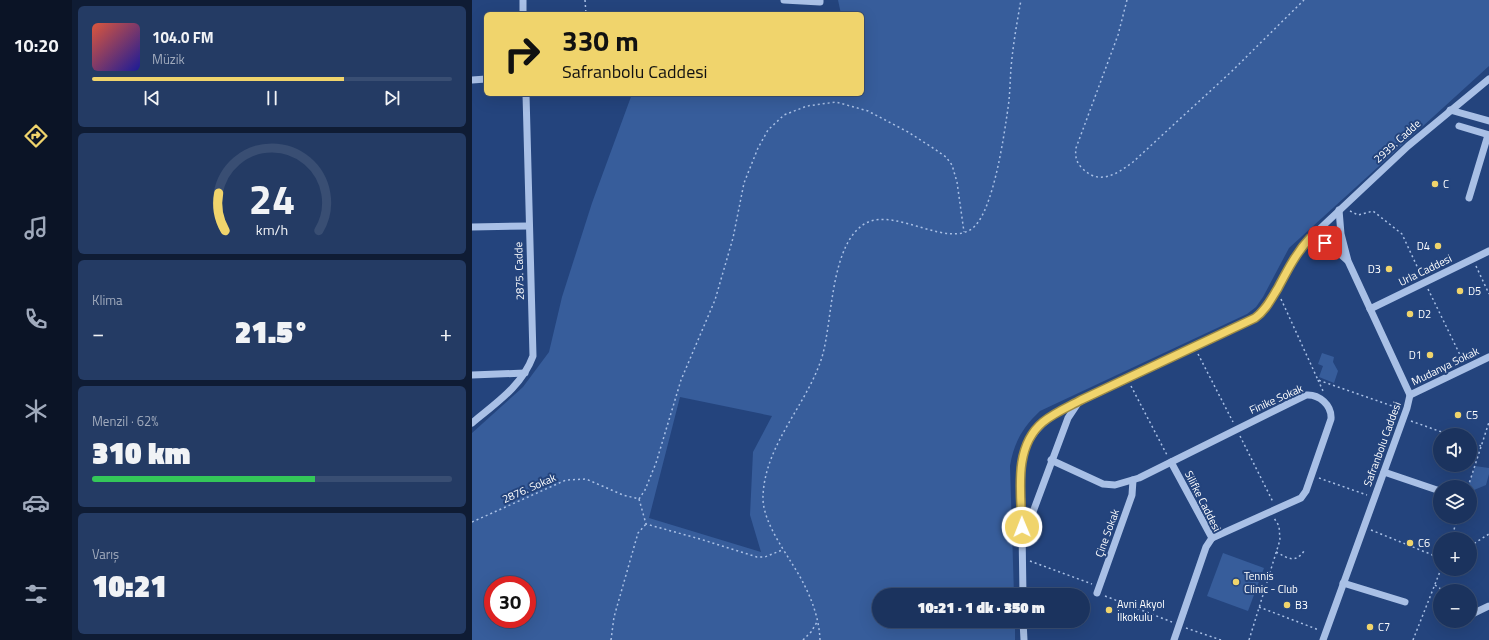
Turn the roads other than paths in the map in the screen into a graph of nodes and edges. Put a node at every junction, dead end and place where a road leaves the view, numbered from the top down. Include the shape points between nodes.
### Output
1 (523, 0) edge
2 (784, 0) edge
3 (820, 0) edge
4 (523, 12) edge
5 (484, 79) edge
6 (1489, 79) edge
7 (472, 80) edge
8 (526, 96) edge
9 (1450, 110) junction
10 (1489, 121) edge
11 (1459, 126) dead end
12 (1488, 135) edge
13 (1469, 198) dead end
14 (1342, 208) junction
15 (529, 226) junction
16 (472, 227) edge
17 (1310, 238) junction
18 (1489, 251) edge
19 (1348, 261) junction
20 (1370, 309) junction
21 (1489, 357) edge
22 (525, 373) junction
23 (472, 375) edge
24 (1410, 395) junction
25 (1081, 400) junction
26 (472, 423) edge
27 (1051, 460) junction
28 (1171, 462) junction
29 (1384, 472) junction
30 (1133, 480) junction
31 (1433, 489) edge
32 (1212, 538) junction
33 (1022, 542) junction
34 (1343, 583) junction
35 (1023, 588) edge
36 (1098, 590) road end
37 (1405, 602) dead end
38 (1489, 606) edge
39 (1477, 612) edge
40 (1023, 628) edge
41 (1024, 640) edge
42 (1174, 640) edge
43 (1323, 640) edge

1 - 4 street
2 - 3 street
5 - 7 street
6 - 9 street, 2939. Cadde
8 - 15 street, 2875. Cadde
9 - 10 street
9 - 14 street, 2939. Cadde via 1395,157
11 - 12 street
12 - 13 street
14 - 17 street, 2939. Cadde
14 - 19 street, Safranbolu Caddesi via 1342,234
15 - 16 street
15 - 22 street, 2875. Cadde via 533,356
17 - 19 street, Safranbolu Caddesi via 1334,248
17 - 25 street, 2939. Cadde via 1296,255 1264,311 1250,321
18 - 20 street, Urla Caddesi
19 - 20 street, Safranbolu Caddesi
20 - 24 street, Safranbolu Caddesi
21 - 24 street, Mudanya Sokak
22 - 23 street
22 - 26 street, 2875. Cadde via 512,389
24 - 29 street, Safranbolu Caddesi
25 - 27 street via 1068,418
25 - 33 street, 2939. Cadde via 1042,423 1027,444 1021,470
27 - 30 street, Finike Sokak via 1106,484 1116,485
27 - 33 street
28 - 30 street, Finike Sokak
28 - 32 street, Silifke Caddesi
28 - 32 street, Finike Sokak via 1306,395 1319,398 1330,410 1331,416 1312,475 1301,498
29 - 31 street
29 - 34 street, Safranbolu Caddesi
30 - 36 street, Çine Sokak via 1132,495
32 - 42 street, Silifke Caddesi via 1206,547
33 - 35 street, 2939. Cadde
34 - 37 street
34 - 43 street, Safranbolu Caddesi
38 - 39 street
40 - 41 street

